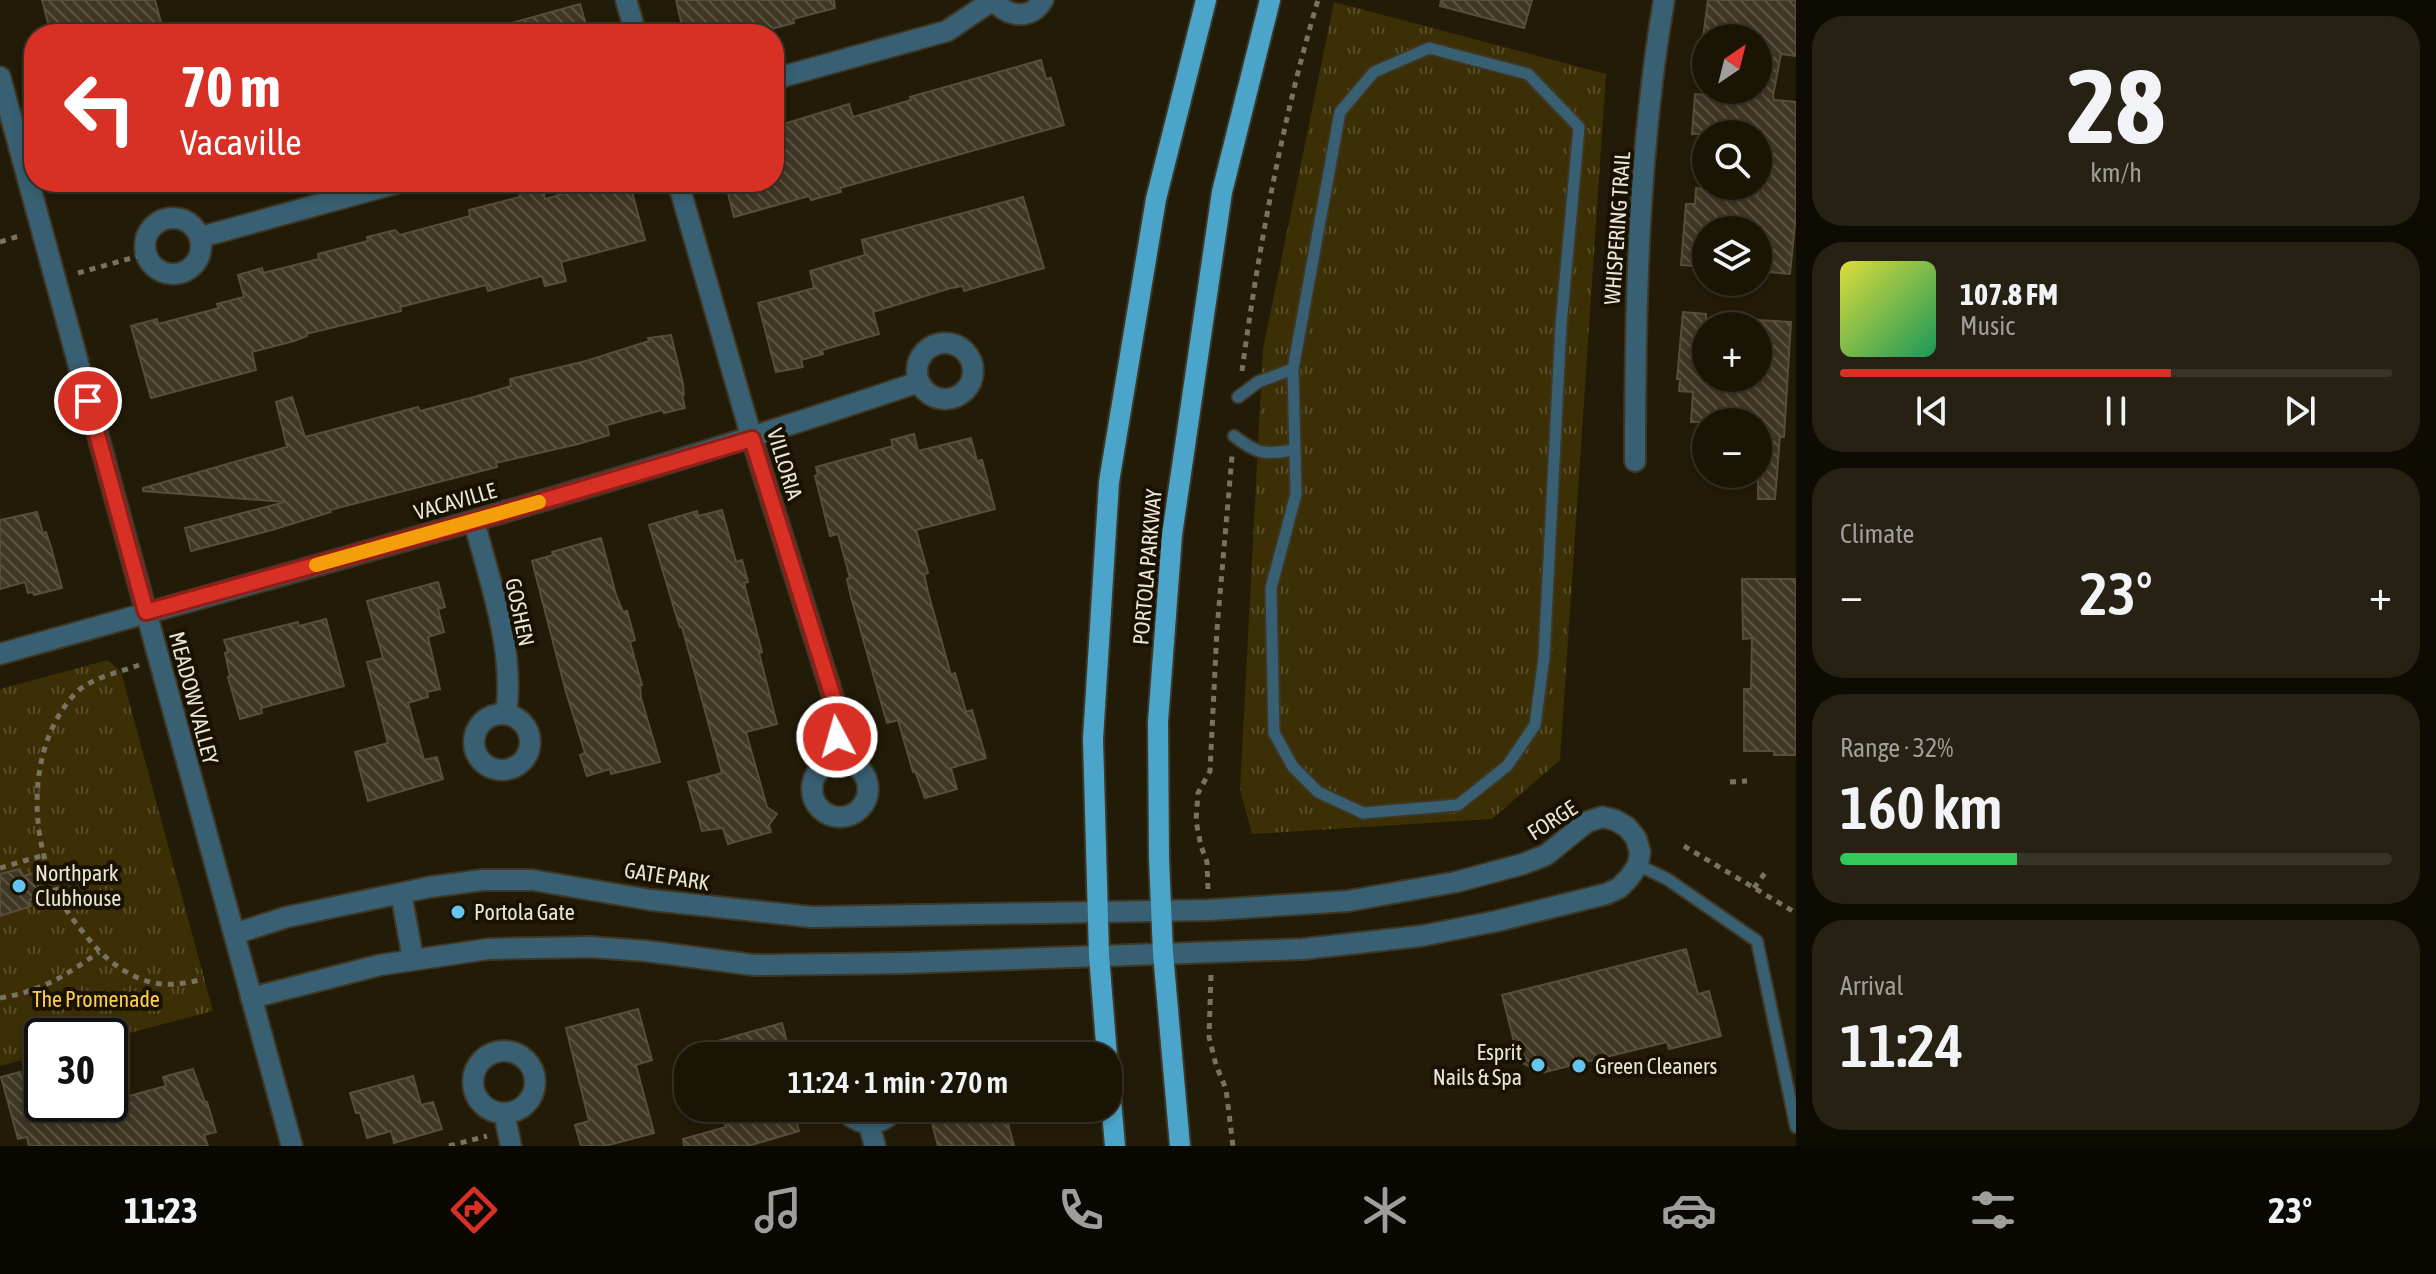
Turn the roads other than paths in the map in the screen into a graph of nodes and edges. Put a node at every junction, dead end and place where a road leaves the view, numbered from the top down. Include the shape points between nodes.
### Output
1 (626, 0) edge
2 (993, 0) edge
3 (1043, 0) edge
4 (1206, 0) edge
5 (1270, 0) edge
6 (1664, 0) edge
7 (633, 24) edge
8 (784, 76) edge
9 (0, 77) edge
10 (24, 166) edge
11 (31, 192) edge
12 (365, 192) edge
13 (681, 192) edge
14 (201, 237) junction
15 (1293, 369) junction
16 (919, 382) dead end
17 (1238, 397) dead end
18 (1234, 436) dead end
19 (752, 439) junction
20 (1293, 450) junction
21 (1635, 461) dead end
22 (474, 521) junction
23 (146, 612) junction
24 (0, 654) edge
25 (506, 714) dead end
26 (836, 761) dead end
27 (1638, 865) junction
28 (401, 893) junction
29 (1161, 910) junction
30 (1099, 912) junction
31 (234, 934) junction
32 (1163, 953) junction
33 (1099, 955) junction
34 (413, 959) junction
35 (251, 998) junction
36 (1106, 1042) edge
37 (860, 1122) edge
38 (878, 1122) edge
39 (1113, 1122) edge
40 (869, 1124) junction
41 (1796, 1127) edge
42 (292, 1146) edge
43 (875, 1146) edge
44 (1115, 1146) edge
45 (1180, 1146) edge

1 - 7 street
2 - 3 street via 1002,11 1015,15 1028,13
2 - 8 street via 947,31
4 - 30 main road, PORTOLA PARKWAY via 1156,199 1109,482 1093,739
5 - 29 main road, PORTOLA PARKWAY via 1222,192 1172,535 1158,722
6 - 21 street, WHISPERING TRAIL via 1635,321
9 - 10 street, MEADOW VALLEY
11 - 23 street, MEADOW VALLEY
12 - 14 street
13 - 19 street, VILLORIA
14 - 14 street via 202,251 185,271 159,270 146,254 147,234 168,218 182,218
15 - 17 lane via 1258,382
15 - 20 lane
15 - 20 lane via 1340,112 1374,72 1429,48 1528,74 1579,127 1561,325 1544,657 1535,725 1507,766 1458,805 1363,813 1318,792 1293,767 1274,733 1271,588 1296,494
16 - 19 street, VACAVILLE
18 - 20 lane via 1253,451
19 - 22 street, VACAVILLE
19 - 26 street, VILLORIA via 838,713
22 - 23 street, VACAVILLE
22 - 25 street, GOSHEN via 505,645
23 - 24 street, VACAVILLE
23 - 31 street, MEADOW VALLEY
27 - 29 street, FORGE via 1636,838 1627,827 1602,817 1587,822 1546,855 1456,882 1348,901
27 - 32 street via 1619,888 1606,894 1421,936 1303,949
27 - 41 lane via 1757,941
28 - 30 street, GATE PARK via 483,880 532,880 812,917
28 - 31 street, GATE PARK
28 - 34 street
29 - 30 street, FORGE
29 - 32 main road, PORTOLA PARKWAY
30 - 33 main road, PORTOLA PARKWAY
31 - 35 street, MEADOW VALLEY
32 - 33 street
32 - 45 main road, PORTOLA PARKWAY
33 - 34 street via 754,965 590,947 488,949
33 - 36 main road, PORTOLA PARKWAY
34 - 35 street
35 - 42 street, MEADOW VALLEY
37 - 40 street
38 - 40 street
39 - 44 main road
40 - 43 street

